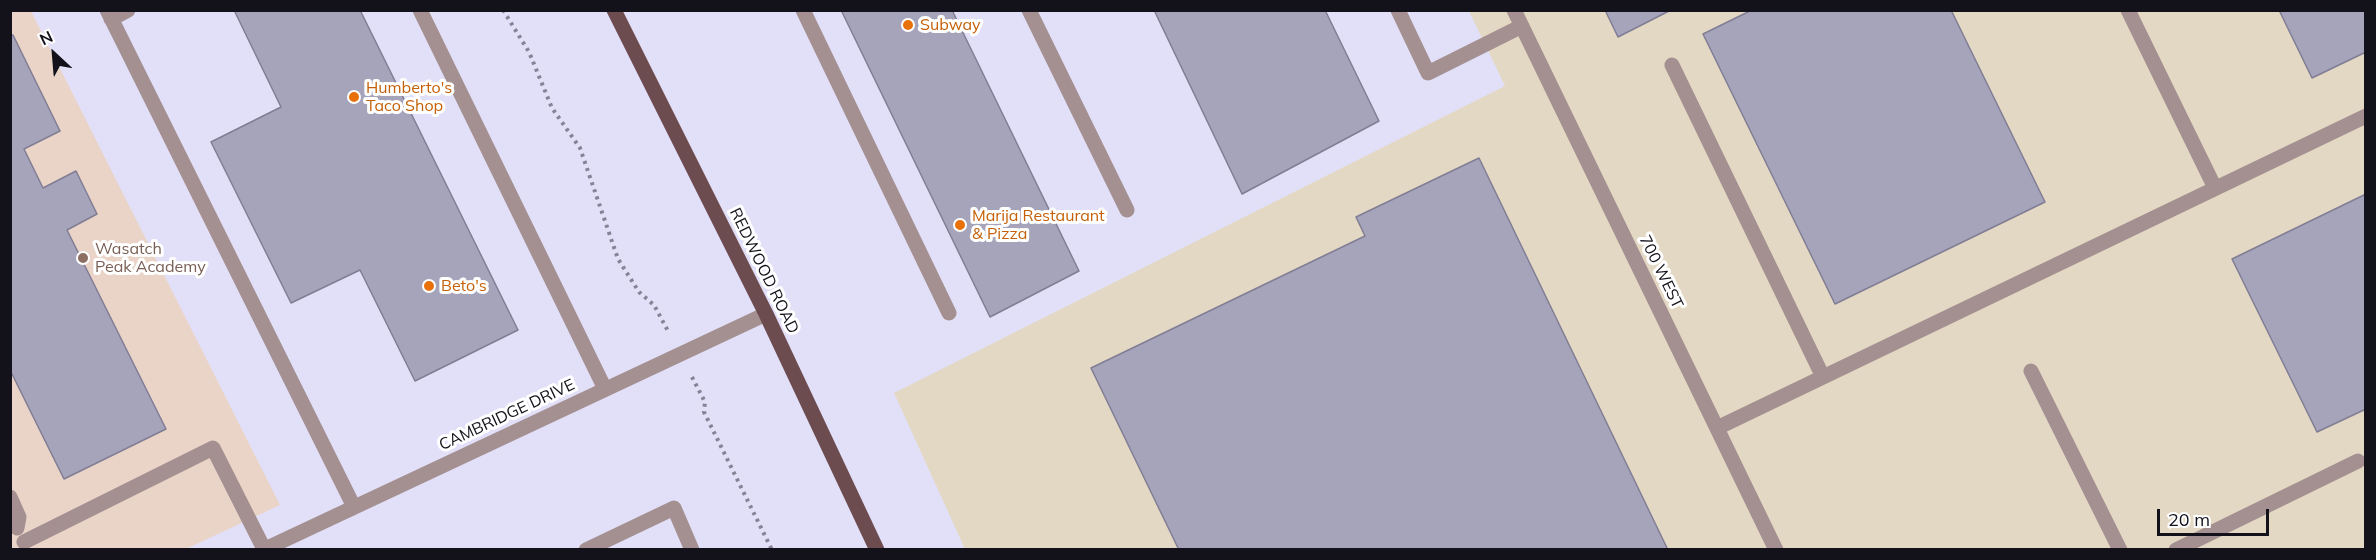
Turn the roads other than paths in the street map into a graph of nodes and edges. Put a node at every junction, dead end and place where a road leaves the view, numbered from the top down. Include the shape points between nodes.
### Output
1 (129, 10) edge
2 (420, 10) edge
3 (614, 10) edge
4 (803, 10) edge
5 (1029, 10) edge
6 (1398, 10) edge
7 (1514, 10) edge
8 (2128, 10) edge
9 (109, 15) edge
10 (1522, 26) junction
11 (1672, 65) dead end
12 (2366, 116) edge
13 (2215, 188) junction
14 (1127, 210) dead end
15 (949, 313) dead end
16 (766, 314) junction
17 (2031, 371) dead end
18 (1823, 376) junction
19 (605, 389) junction
20 (1717, 428) junction
21 (2358, 461) dead end
22 (10, 496) edge
23 (354, 507) junction
24 (20, 538) edge
25 (264, 549) edge
26 (586, 549) edge
27 (692, 549) edge
28 (877, 549) edge
29 (1776, 549) edge
30 (2120, 549) edge
31 (2176, 549) edge

1 - 9 street
2 - 19 street
3 - 16 main road, REDWOOD ROAD
4 - 15 street
5 - 14 street
6 - 10 street via 1428,73
7 - 10 street, 700 WEST
8 - 13 street
9 - 23 street
10 - 20 street, 700 WEST
11 - 18 street
12 - 13 street
13 - 18 street
16 - 19 street, CAMBRIDGE DRIVE
16 - 28 main road, REDWOOD ROAD
17 - 30 street
18 - 20 street
19 - 23 street, CAMBRIDGE DRIVE
20 - 29 street, 700 WEST
21 - 31 street
22 - 24 street via 19,517
23 - 25 street, CAMBRIDGE DRIVE
24 - 25 street via 213,448
26 - 27 street via 674,508

